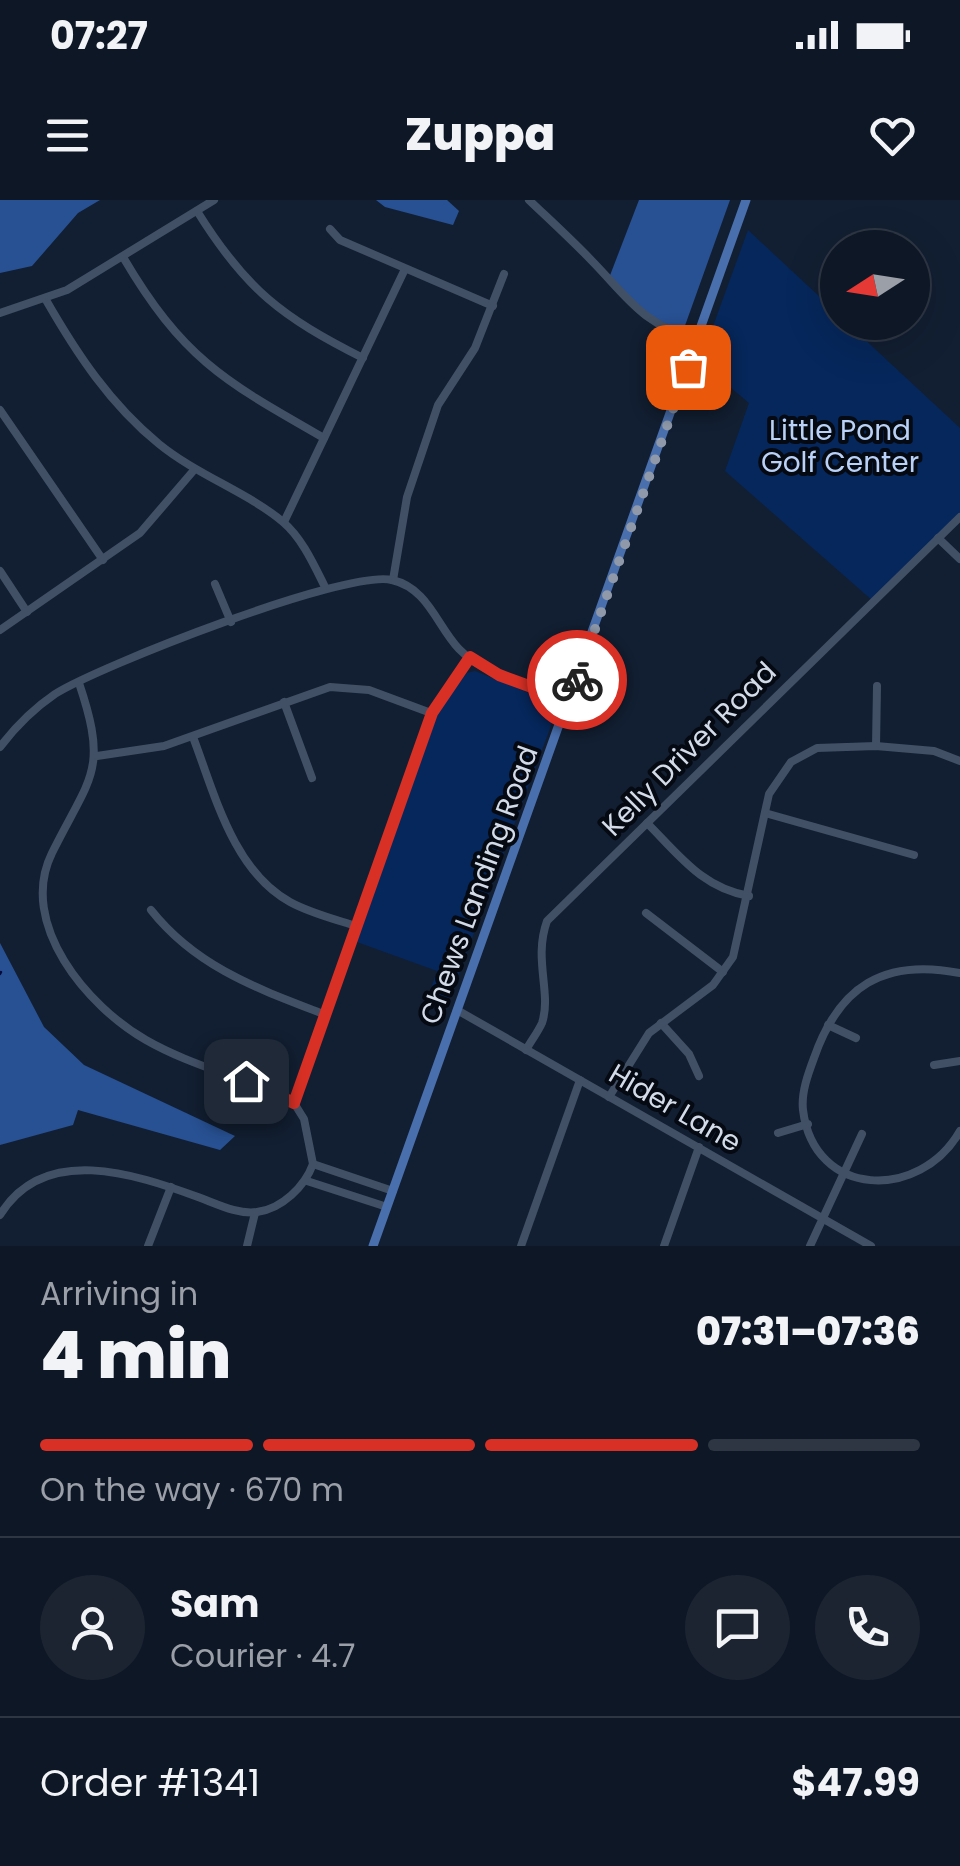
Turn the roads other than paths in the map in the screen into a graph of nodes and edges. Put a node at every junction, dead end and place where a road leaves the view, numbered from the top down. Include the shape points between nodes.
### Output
1 (214, 200) edge
2 (530, 200) edge
3 (746, 200) edge
4 (197, 211) junction
5 (330, 229) dead end
6 (123, 257) junction
7 (405, 269) junction
8 (504, 274) dead end
9 (46, 300) junction
10 (493, 306) junction
11 (0, 313) edge
12 (697, 340) junction
13 (363, 358) junction
14 (0, 410) edge
15 (324, 438) junction
16 (194, 470) junction
17 (960, 516) edge
18 (284, 522) junction
19 (938, 538) junction
20 (960, 559) edge
21 (103, 560) junction
22 (0, 571) edge
23 (394, 580) junction
24 (215, 584) dead end
25 (325, 587) junction
26 (27, 612) junction
27 (231, 622) junction
28 (0, 630) edge
29 (470, 657) junction
30 (79, 683) junction
31 (877, 686) dead end
32 (570, 701) junction
33 (284, 702) junction
34 (432, 713) junction
35 (0, 727) edge
36 (8, 736) junction
37 (193, 736) junction
38 (876, 746) junction
39 (0, 747) edge
40 (96, 756) junction
41 (960, 760) edge
42 (312, 778) dead end
43 (765, 813) junction
44 (647, 823) junction
45 (914, 855) dead end
46 (749, 896) junction
47 (151, 910) dead end
48 (646, 913) dead end
49 (356, 926) junction
50 (724, 972) junction
51 (960, 974) edge
52 (457, 1010) junction
53 (326, 1015) junction
54 (660, 1023) junction
55 (828, 1026) junction
56 (856, 1038) dead end
57 (526, 1050) junction
58 (960, 1061) edge
59 (934, 1065) dead end
60 (699, 1076) dead end
61 (580, 1080) junction
62 (609, 1097) junction
63 (294, 1103) junction
64 (808, 1124) junction
65 (960, 1131) edge
66 (778, 1132) dead end
67 (862, 1134) dead end
68 (699, 1148) junction
69 (313, 1164) junction
70 (842, 1172) junction
71 (307, 1181) junction
72 (171, 1187) junction
73 (393, 1191) junction
74 (388, 1207) junction
75 (255, 1213) junction
76 (0, 1214) edge
77 (820, 1216) junction
78 (148, 1246) edge
79 (247, 1246) edge
80 (374, 1246) edge
81 (521, 1246) edge
82 (664, 1246) edge
83 (810, 1246) edge
84 (871, 1246) edge

1 - 4 street
2 - 12 street via 630,305 662,330
3 - 12 main road, Chews Landing Road
4 - 6 street
4 - 13 street via 268,303
5 - 7 street
6 - 9 street
6 - 15 street via 172,332 206,365
7 - 10 street
7 - 13 street
8 - 10 street
9 - 11 street
9 - 16 street via 94,377
10 - 23 street via 438,405 407,497
12 - 32 main road, Chews Landing Road
13 - 15 street
14 - 21 street
15 - 18 street
16 - 18 street
16 - 21 street via 140,533
17 - 19 street, Kelly Driver Road
18 - 25 street
19 - 20 street
19 - 44 street, Kelly Driver Road
21 - 26 street
22 - 26 street
23 - 25 street
23 - 29 street via 418,593
24 - 27 street
25 - 27 street
26 - 28 street
27 - 30 street
29 - 32 street
29 - 34 street
30 - 36 street via 36,708
30 - 40 street
31 - 38 street
32 - 52 main road, Chews Landing Road
33 - 34 street via 313,690 349,688
33 - 37 street
33 - 42 street
34 - 49 street
35 - 36 street
36 - 39 street
37 - 40 street
37 - 49 street via 242,854 264,883 289,902
38 - 41 street
38 - 43 street via 803,752 778,775
40 - 63 street via 90,785 49,858 43,906 57,950 89,992 146,1040
43 - 45 street
43 - 46 street
44 - 46 street via 702,879
44 - 57 street, Kelly Driver Road via 547,921 538,962 542,1024
46 - 50 street
47 - 53 street via 173,938 208,964
48 - 50 street
49 - 53 street
50 - 54 street
51 - 55 street via 915,968 885,974 858,987
52 - 57 street, Hider Lane
52 - 73 main road, Chews Landing Road
53 - 63 street
54 - 60 street
54 - 62 street
55 - 56 street
55 - 64 street via 806,1082
57 - 61 street, Hider Lane
58 - 59 street
61 - 62 street, Hider Lane
61 - 81 street
62 - 68 street, Hider Lane
63 - 69 street via 304,1118
64 - 66 street
64 - 70 street via 821,1153
65 - 70 street via 934,1164 900,1181
67 - 70 street
68 - 77 street, Hider Lane
68 - 82 street
69 - 71 street
69 - 73 street
70 - 77 street
71 - 74 street
71 - 75 street
72 - 75 street
72 - 76 street via 110,1170 67,1172 30,1184
72 - 78 street
73 - 74 main road, Chews Landing Road
74 - 80 main road, Chews Landing Road
75 - 79 street
77 - 83 street
77 - 84 street, Hider Lane

